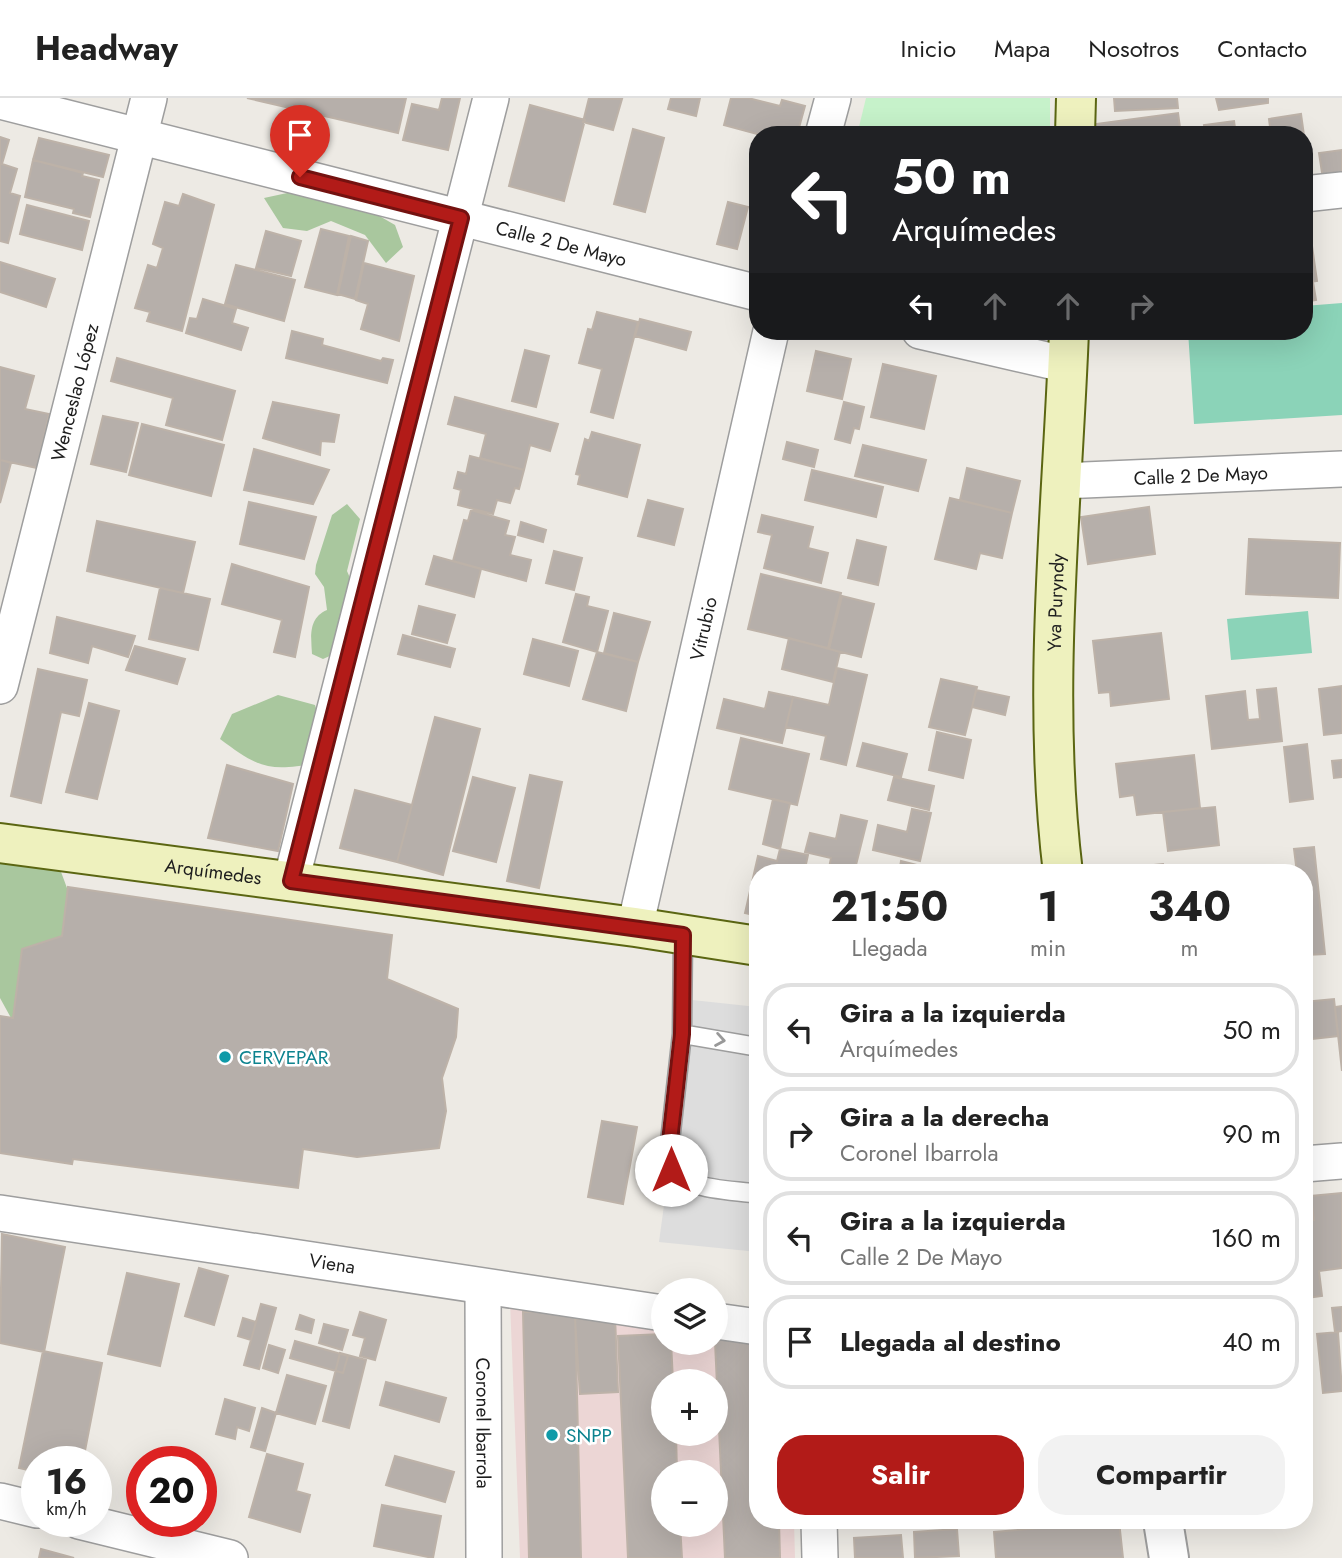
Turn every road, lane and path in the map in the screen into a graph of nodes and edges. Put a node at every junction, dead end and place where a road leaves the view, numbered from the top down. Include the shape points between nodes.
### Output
1 (149, 98) edge
2 (491, 98) edge
3 (833, 98) edge
4 (1076, 98) edge
5 (0, 101) edge
6 (825, 126) edge
7 (1075, 126) edge
8 (139, 136) junction
9 (1342, 190) edge
10 (1313, 193) edge
11 (461, 218) junction
12 (749, 290) edge
13 (769, 340) edge
14 (998, 340) edge
15 (1068, 348) edge
16 (1342, 469) edge
17 (1061, 481) junction
18 (0, 685) edge
19 (0, 844) edge
20 (1062, 864) edge
21 (291, 881) junction
22 (635, 927) junction
23 (683, 935) junction
24 (749, 945) edge
25 (682, 1034) junction
26 (749, 1045) edge
27 (1342, 1161) edge
28 (1313, 1163) edge
29 (749, 1192) edge
30 (0, 1213) edge
31 (483, 1288) junction
32 (651, 1311) edge
33 (728, 1323) edge
34 (749, 1326) edge
35 (0, 1501) edge
36 (21, 1506) edge
37 (112, 1529) edge
38 (819, 1529) edge
39 (1165, 1529) edge
40 (230, 1558) edge
41 (484, 1558) edge
42 (820, 1558) edge
43 (1170, 1558) edge

1 - 8 street, Wenceslao López
2 - 11 street
3 - 6 street
4 - 7 main road
5 - 8 street, Calle 2 De Mayo
8 - 11 street, Calle 2 De Mayo
8 - 18 street, Wenceslao López
9 - 10 street
11 - 12 street, Calle 2 De Mayo
11 - 21 street
13 - 22 street, Vitrubio
14 - 15 street
15 - 17 main road, Yva Puryndy
16 - 17 street, Calle 2 De Mayo
17 - 20 main road, Yva Puryndy via 1054,724
19 - 21 main road, Arquímedes
21 - 22 main road, Arquímedes
22 - 23 main road, Arquímedes
23 - 24 main road, Arquímedes
23 - 25 lane
25 -> 26 lane
25 - 29 lane via 668,1159 671,1170 690,1182
27 - 28 street
30 - 31 street, Viena
31 - 32 street, Viena
31 - 41 street, Coronel Ibarrola
33 - 34 street
35 - 36 street
37 - 40 street
38 - 42 street
39 - 43 street

